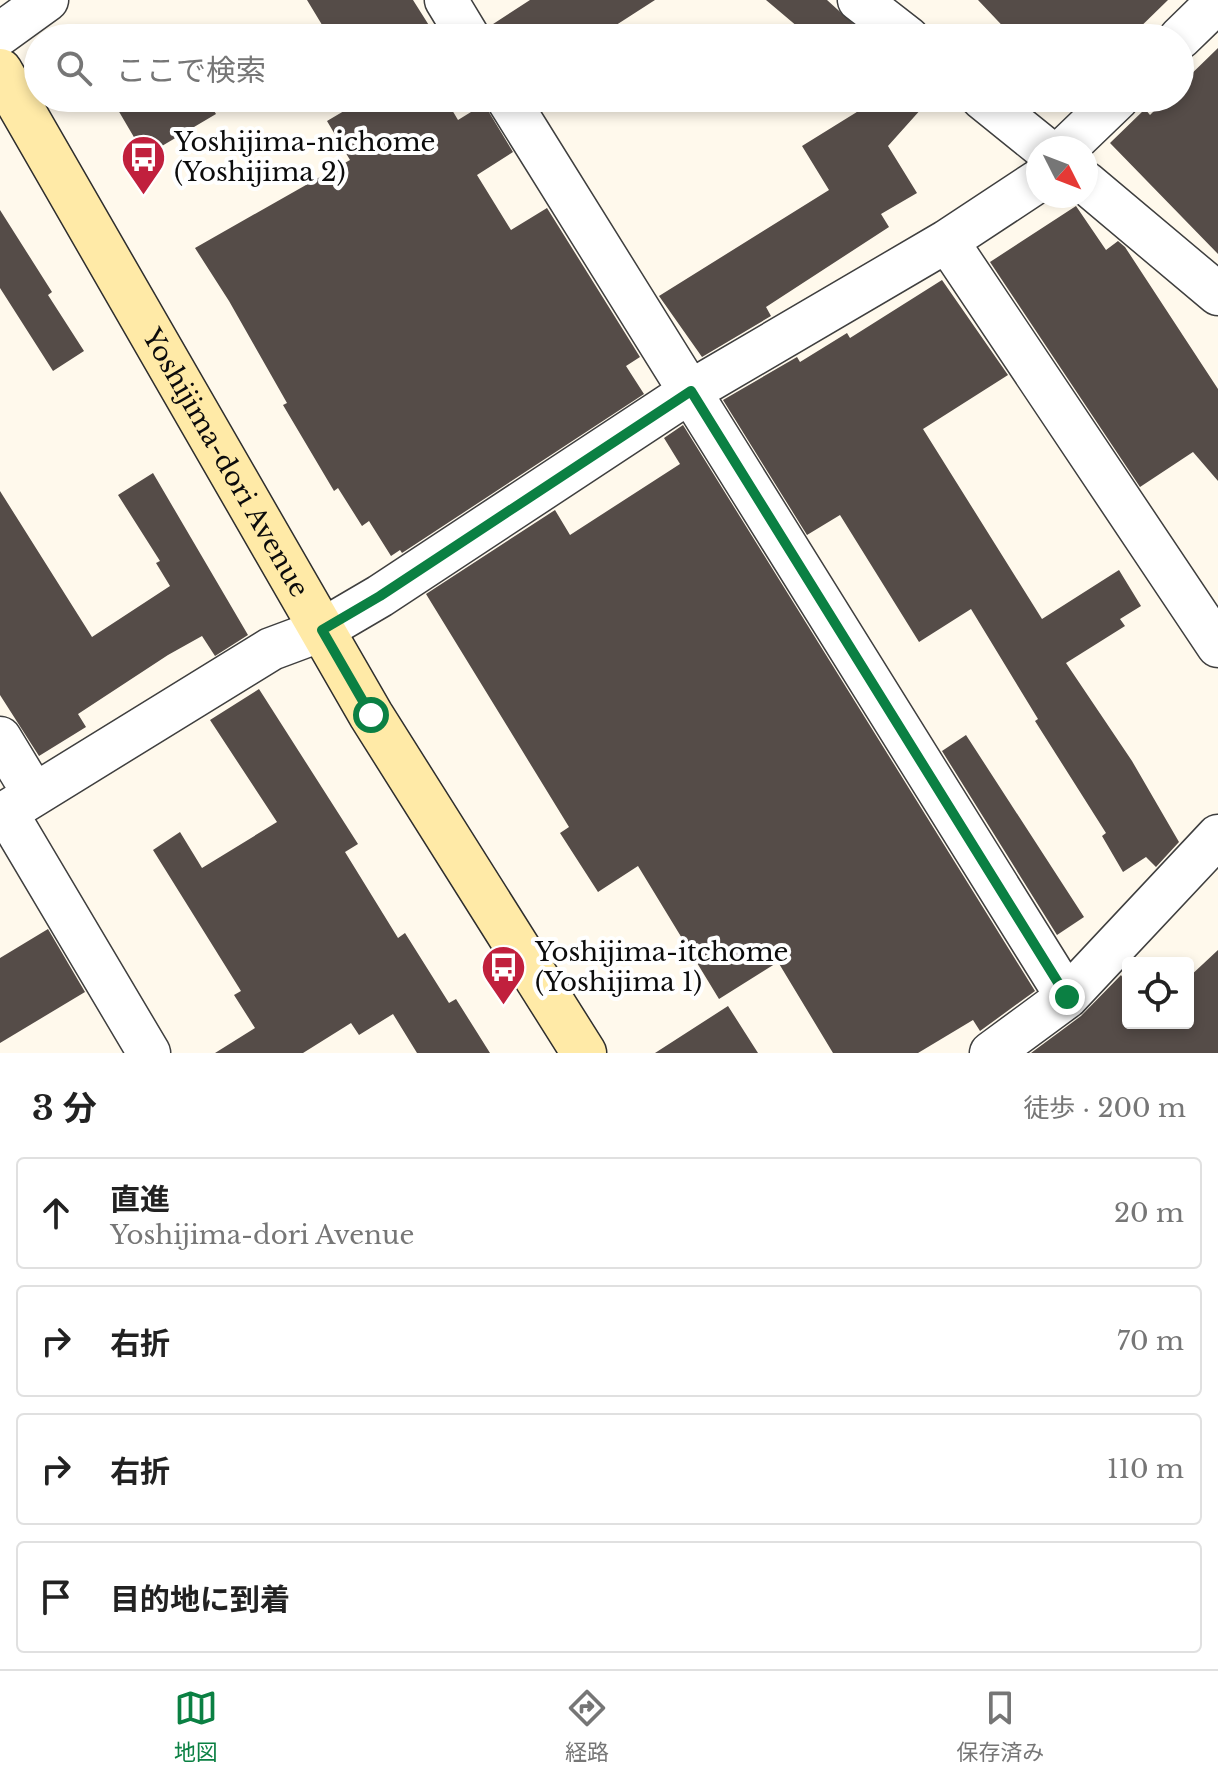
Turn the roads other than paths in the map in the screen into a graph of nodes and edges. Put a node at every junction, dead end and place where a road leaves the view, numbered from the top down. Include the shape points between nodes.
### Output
1 (47, 0) edge
2 (446, 0) edge
3 (1218, 1) edge
4 (872, 3) edge
5 (461, 24) edge
6 (894, 24) edge
7 (1194, 24) edge
8 (0, 34) edge
9 (0, 71) edge
10 (516, 112) edge
11 (999, 112) edge
12 (1103, 112) edge
13 (1029, 136) edge
14 (1078, 136) edge
15 (1026, 189) edge
16 (1098, 193) edge
17 (947, 241) junction
18 (1218, 294) edge
19 (691, 391) junction
20 (322, 630) junction
21 (1218, 646) edge
22 (0, 738) edge
23 (14, 808) edge
24 (1218, 836) edge
25 (1067, 997) junction
26 (149, 1053) edge
27 (584, 1053) edge
28 (991, 1053) edge

1 - 8 street
2 - 5 street
3 - 7 street
4 - 6 street
9 - 20 street, Yoshijima-dori Avenue
10 - 19 street
11 - 13 street
12 - 14 street
15 - 17 street
16 - 18 street
17 - 19 street
17 - 21 street
19 - 20 street
19 - 25 street
20 - 23 street via 271,649
20 - 27 street, Yoshijima-dori Avenue via 392,751
22 - 23 street
23 - 26 street
24 - 25 street
25 - 28 street

